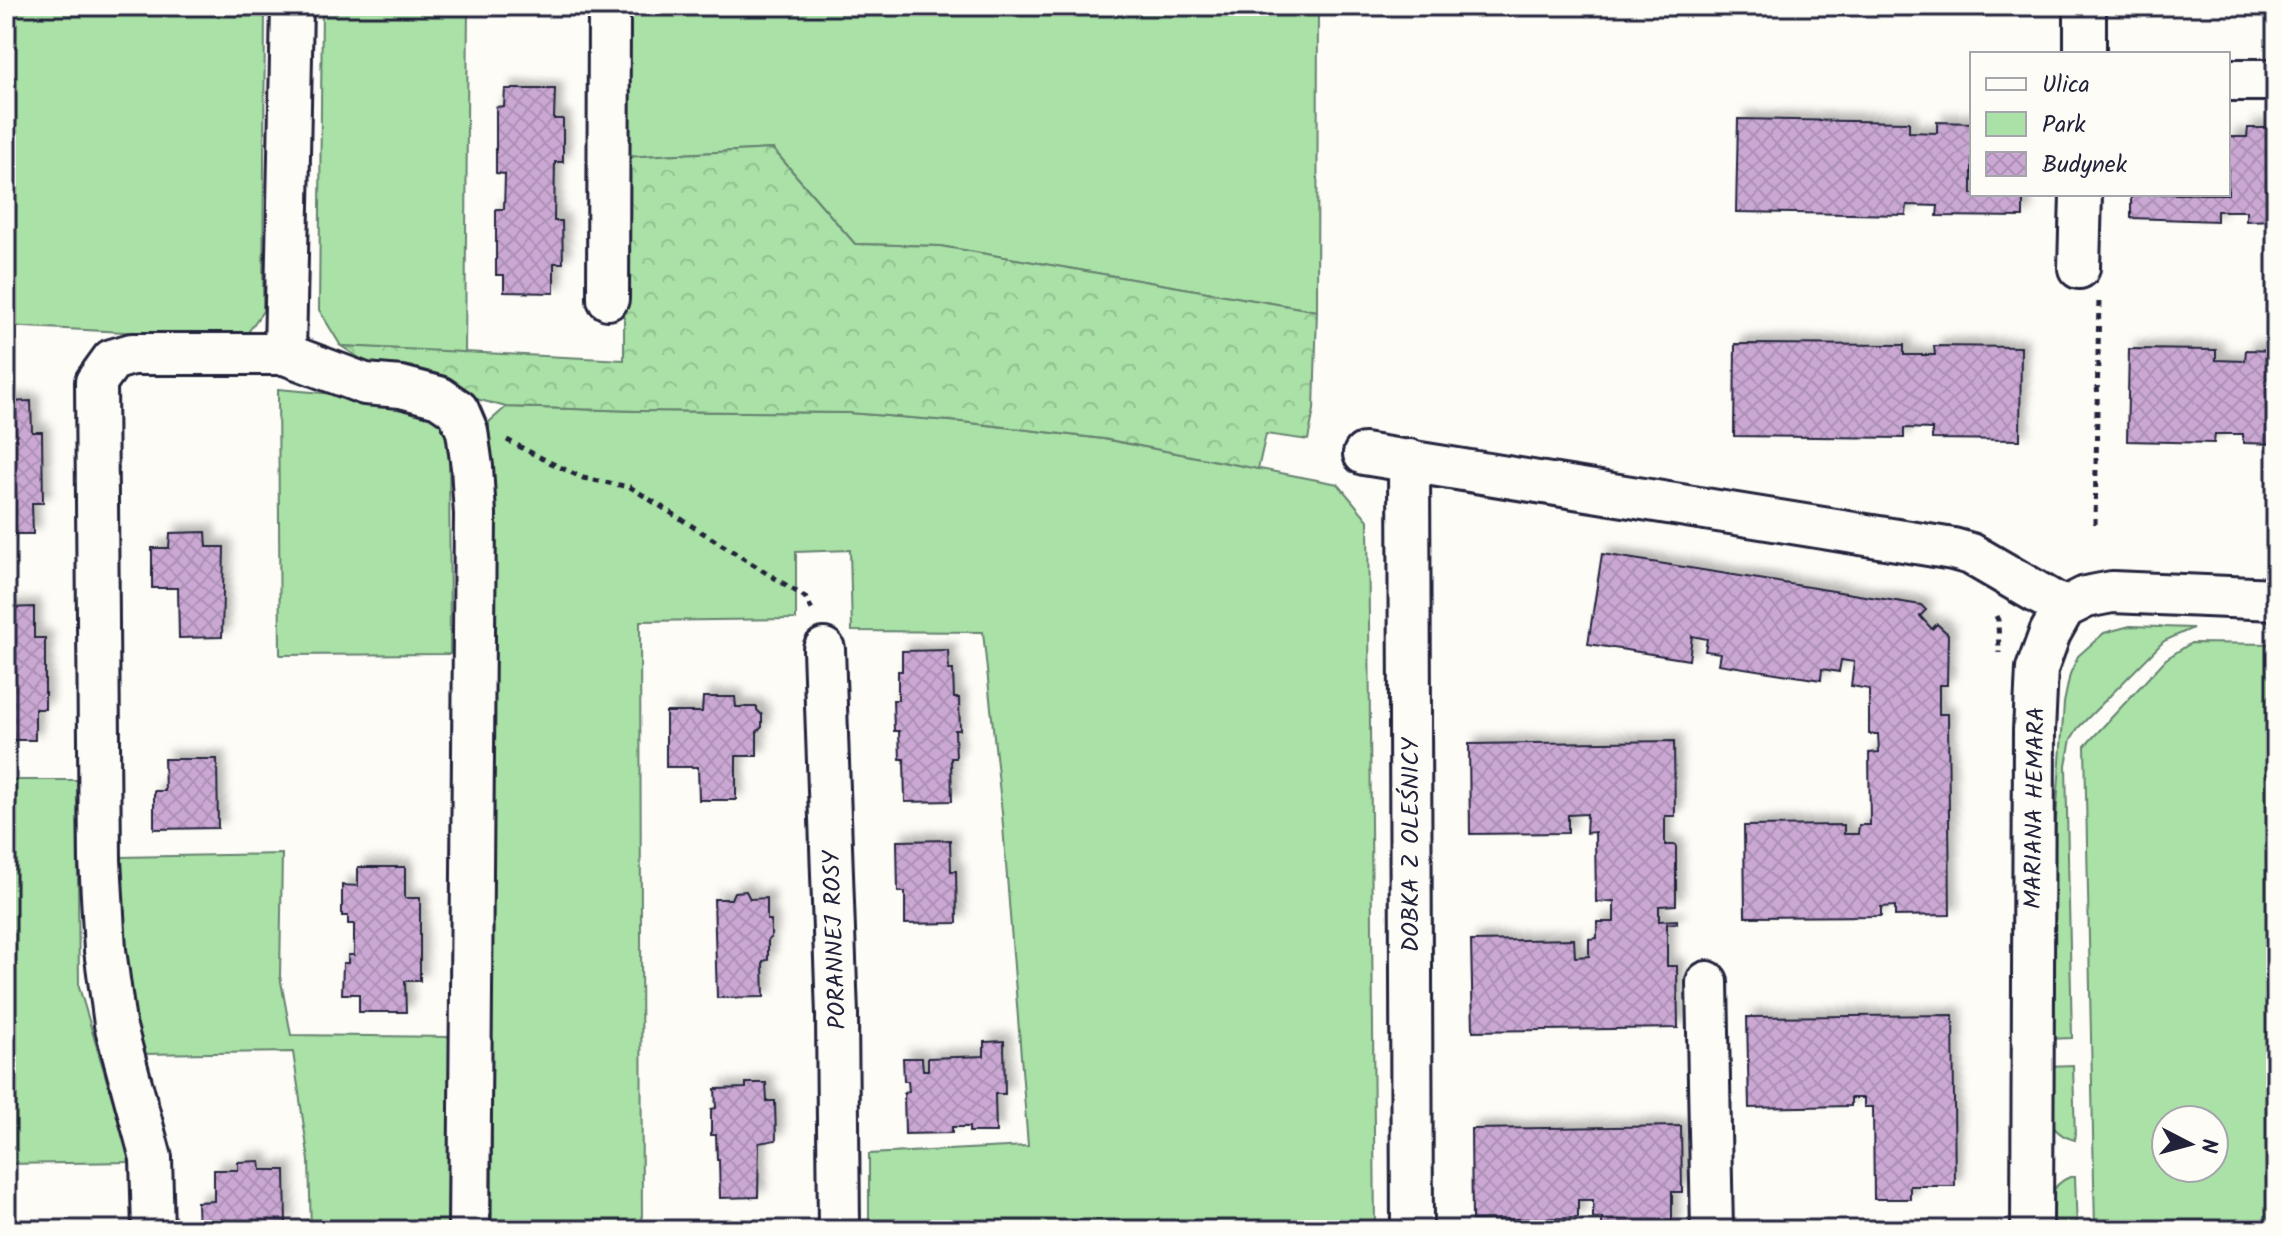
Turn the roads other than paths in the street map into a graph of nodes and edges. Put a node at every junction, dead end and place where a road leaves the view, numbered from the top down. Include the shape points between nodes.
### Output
1 (292, 6) edge
2 (609, 6) edge
3 (2085, 6) edge
4 (2085, 52) edge
5 (2230, 80) edge
6 (2276, 80) edge
7 (2081, 196) edge
8 (2089, 276) road end
9 (608, 299) dead end
10 (285, 354) junction
11 (1364, 454) dead end
12 (1409, 460) junction
13 (2276, 599) edge
14 (2064, 608) junction
15 (824, 649) road end
16 (1707, 982) dead end
17 (153, 1230) edge
18 (469, 1230) edge
19 (839, 1230) edge
20 (1412, 1230) edge
21 (1712, 1230) edge
22 (2032, 1230) edge

1 - 10 street
2 - 9 street
3 - 4 street
5 - 6 street
7 - 8 street
10 - 17 street via 132,354 112,360 96,382 105,950 115,1024 151,1158
10 - 18 street via 365,384 439,397 458,410 467,431 475,514
11 - 12 street
12 - 14 street via 1953,549 1971,554
12 - 20 street, DOBKA Z OLEŚNICY
13 - 14 street via 2112,592
14 - 22 street, MARIANA HEMARA via 2037,669 2035,700
15 - 19 street, PORANNEJ ROSY
16 - 21 street

